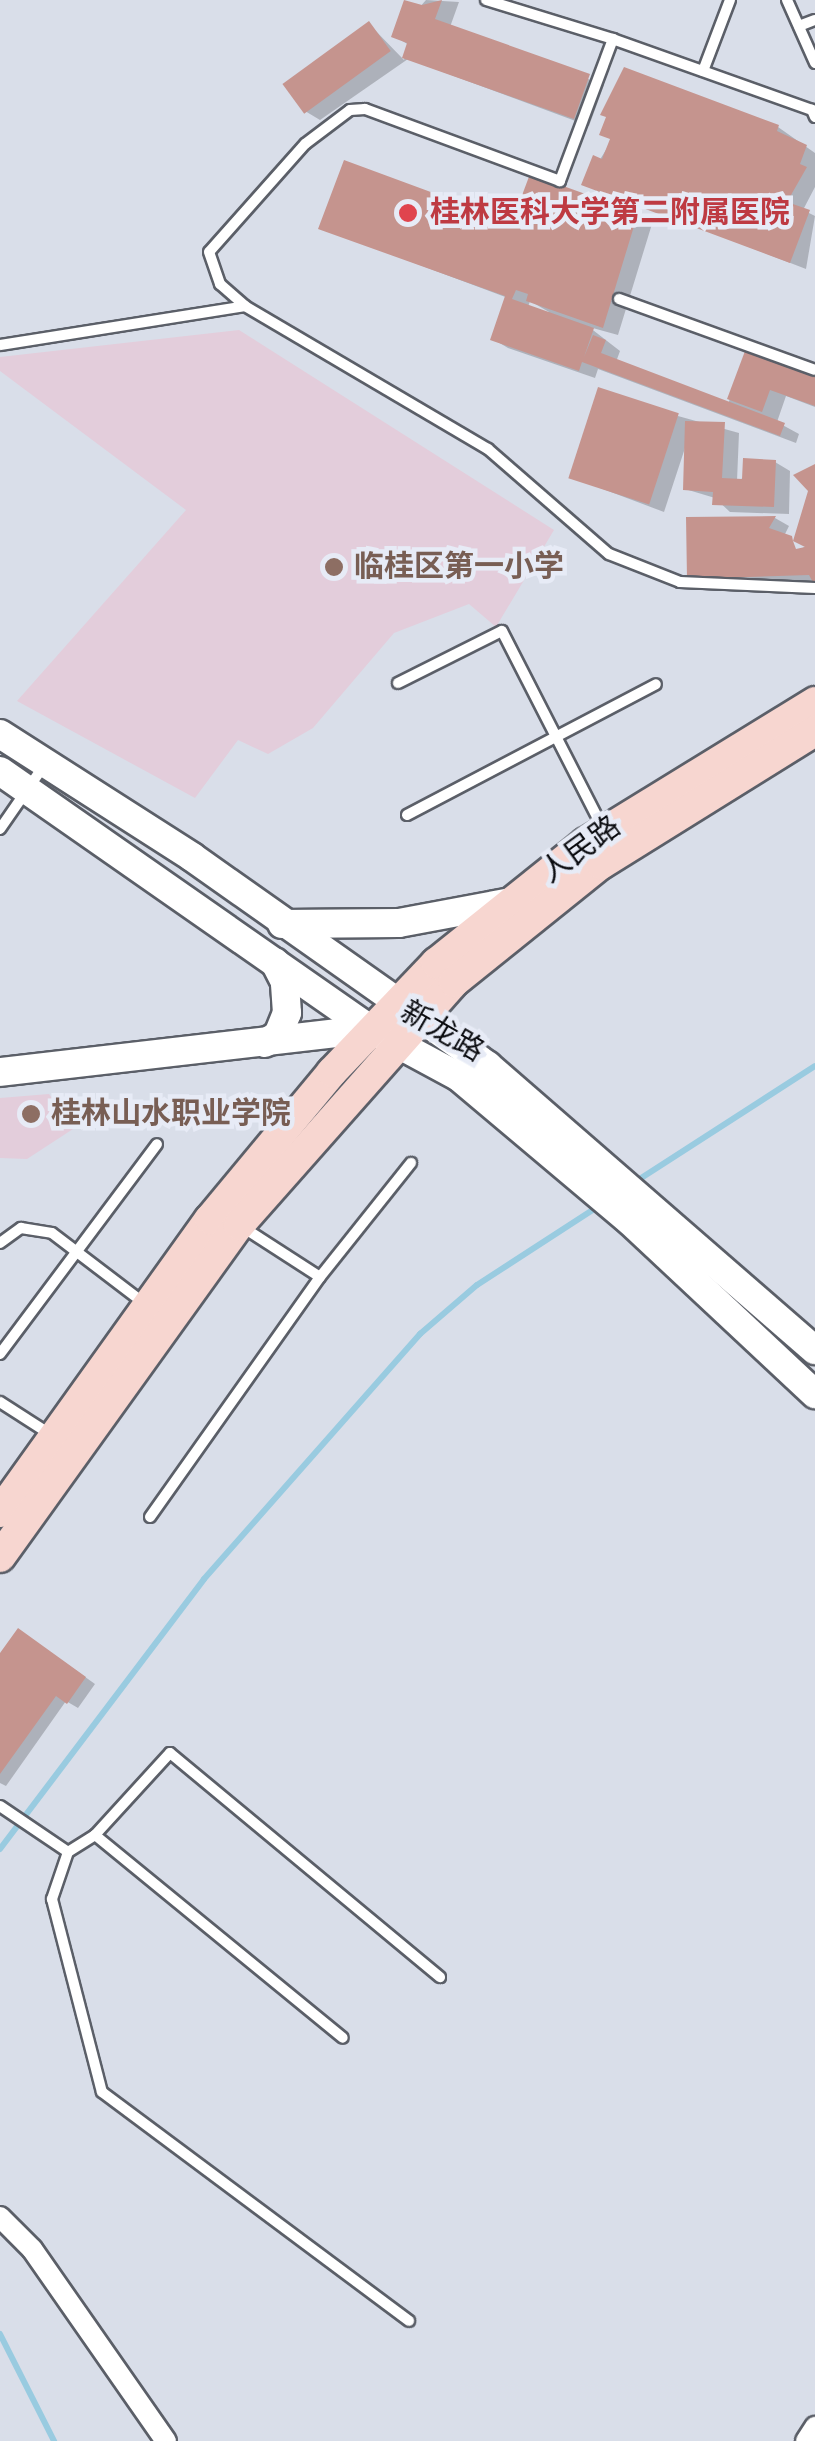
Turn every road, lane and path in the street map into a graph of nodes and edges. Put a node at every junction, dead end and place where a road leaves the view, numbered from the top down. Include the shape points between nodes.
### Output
1 (486, 0) edge
2 (730, 0) edge
3 (788, 0) edge
4 (815, 20) edge
5 (799, 26) junction
6 (613, 39) junction
7 (812, 48) edge
8 (815, 63) edge
9 (702, 71) junction
10 (815, 117) edge
11 (619, 300) dead end
12 (246, 306) junction
13 (0, 345) edge
14 (815, 370) edge
15 (815, 588) edge
16 (398, 683) dead end
17 (656, 684) dead end
18 (815, 702) edge
19 (815, 732) edge
20 (0, 734) edge
21 (554, 738) junction
22 (47, 762) junction
23 (0, 771) edge
24 (28, 788) junction
25 (407, 816) dead end
26 (0, 828) edge
27 (611, 843) junction
28 (512, 902) junction
29 (282, 924) junction
30 (275, 962) junction
31 (405, 1022) junction
32 (370, 1029) junction
33 (265, 1043) junction
34 (0, 1072) edge
35 (557, 1139) junction
36 (158, 1144) dead end
37 (411, 1163) dead end
38 (239, 1225) junction
39 (0, 1243) edge
40 (76, 1252) junction
41 (320, 1277) junction
42 (148, 1306) junction
43 (815, 1350) edge
44 (0, 1354) edge
45 (815, 1394) edge
46 (0, 1402) edge
47 (54, 1436) junction
48 (0, 1512) edge
49 (150, 1516) dead end
50 (0, 1557) edge
51 (0, 1806) edge
52 (96, 1836) junction
53 (68, 1852) junction
54 (440, 1977) dead end
55 (343, 2038) dead end
56 (0, 2217) edge
57 (410, 2321) dead end
58 (815, 2427) edge
59 (166, 2441) edge
60 (806, 2441) edge

1 - 6 lane
2 - 9 lane
3 - 5 lane
4 - 5 lane
5 - 7 lane
6 - 9 lane
6 - 12 lane via 560,181 350,110 305,144 210,252 220,284
7 - 8 lane
9 - 10 lane via 812,110
11 - 14 lane
12 - 13 lane
12 - 15 lane via 488,449 609,554 680,582
16 - 21 lane via 502,631
17 - 21 lane
18 - 27 main road, 人民路
19 - 27 main road, 人民路
20 - 22 main road, 新龙路
21 - 25 lane
21 - 27 lane
22 - 24 lane
22 - 29 main road, 新龙路
23 - 24 main road, 新龙路
24 - 26 lane
24 - 30 main road, 新龙路
27 - 28 main road, 人民路
27 - 31 main road, 人民路
28 - 29 main road via 399,924
28 - 31 main road, 人民路
29 - 31 main road, 新龙路
30 - 32 main road, 新龙路
30 - 33 main road via 285,982 287,1013 278,1035
31 - 32 main road, 人民路
31 - 35 main road, 新龙路 via 459,1076
31 - 38 main road
32 - 33 main road
32 - 42 main road, 人民路 via 210,1219
33 - 34 main road
35 - 43 main road, 新龙路 via 652,1202
35 - 45 main road, 新龙路 via 629,1220
36 - 40 lane
37 - 41 lane
38 - 41 lane
38 - 50 main road
39 - 40 lane via 15,1230 37,1228
40 - 42 lane
40 - 44 lane
41 - 49 lane
42 - 47 main road, 人民路
46 - 47 lane
47 - 48 main road, 人民路
51 - 53 lane
52 - 53 lane
52 - 54 lane via 170,1753
52 - 55 lane
53 - 57 lane via 52,1899 102,2092
56 - 59 street via 32,2248
58 - 60 street

